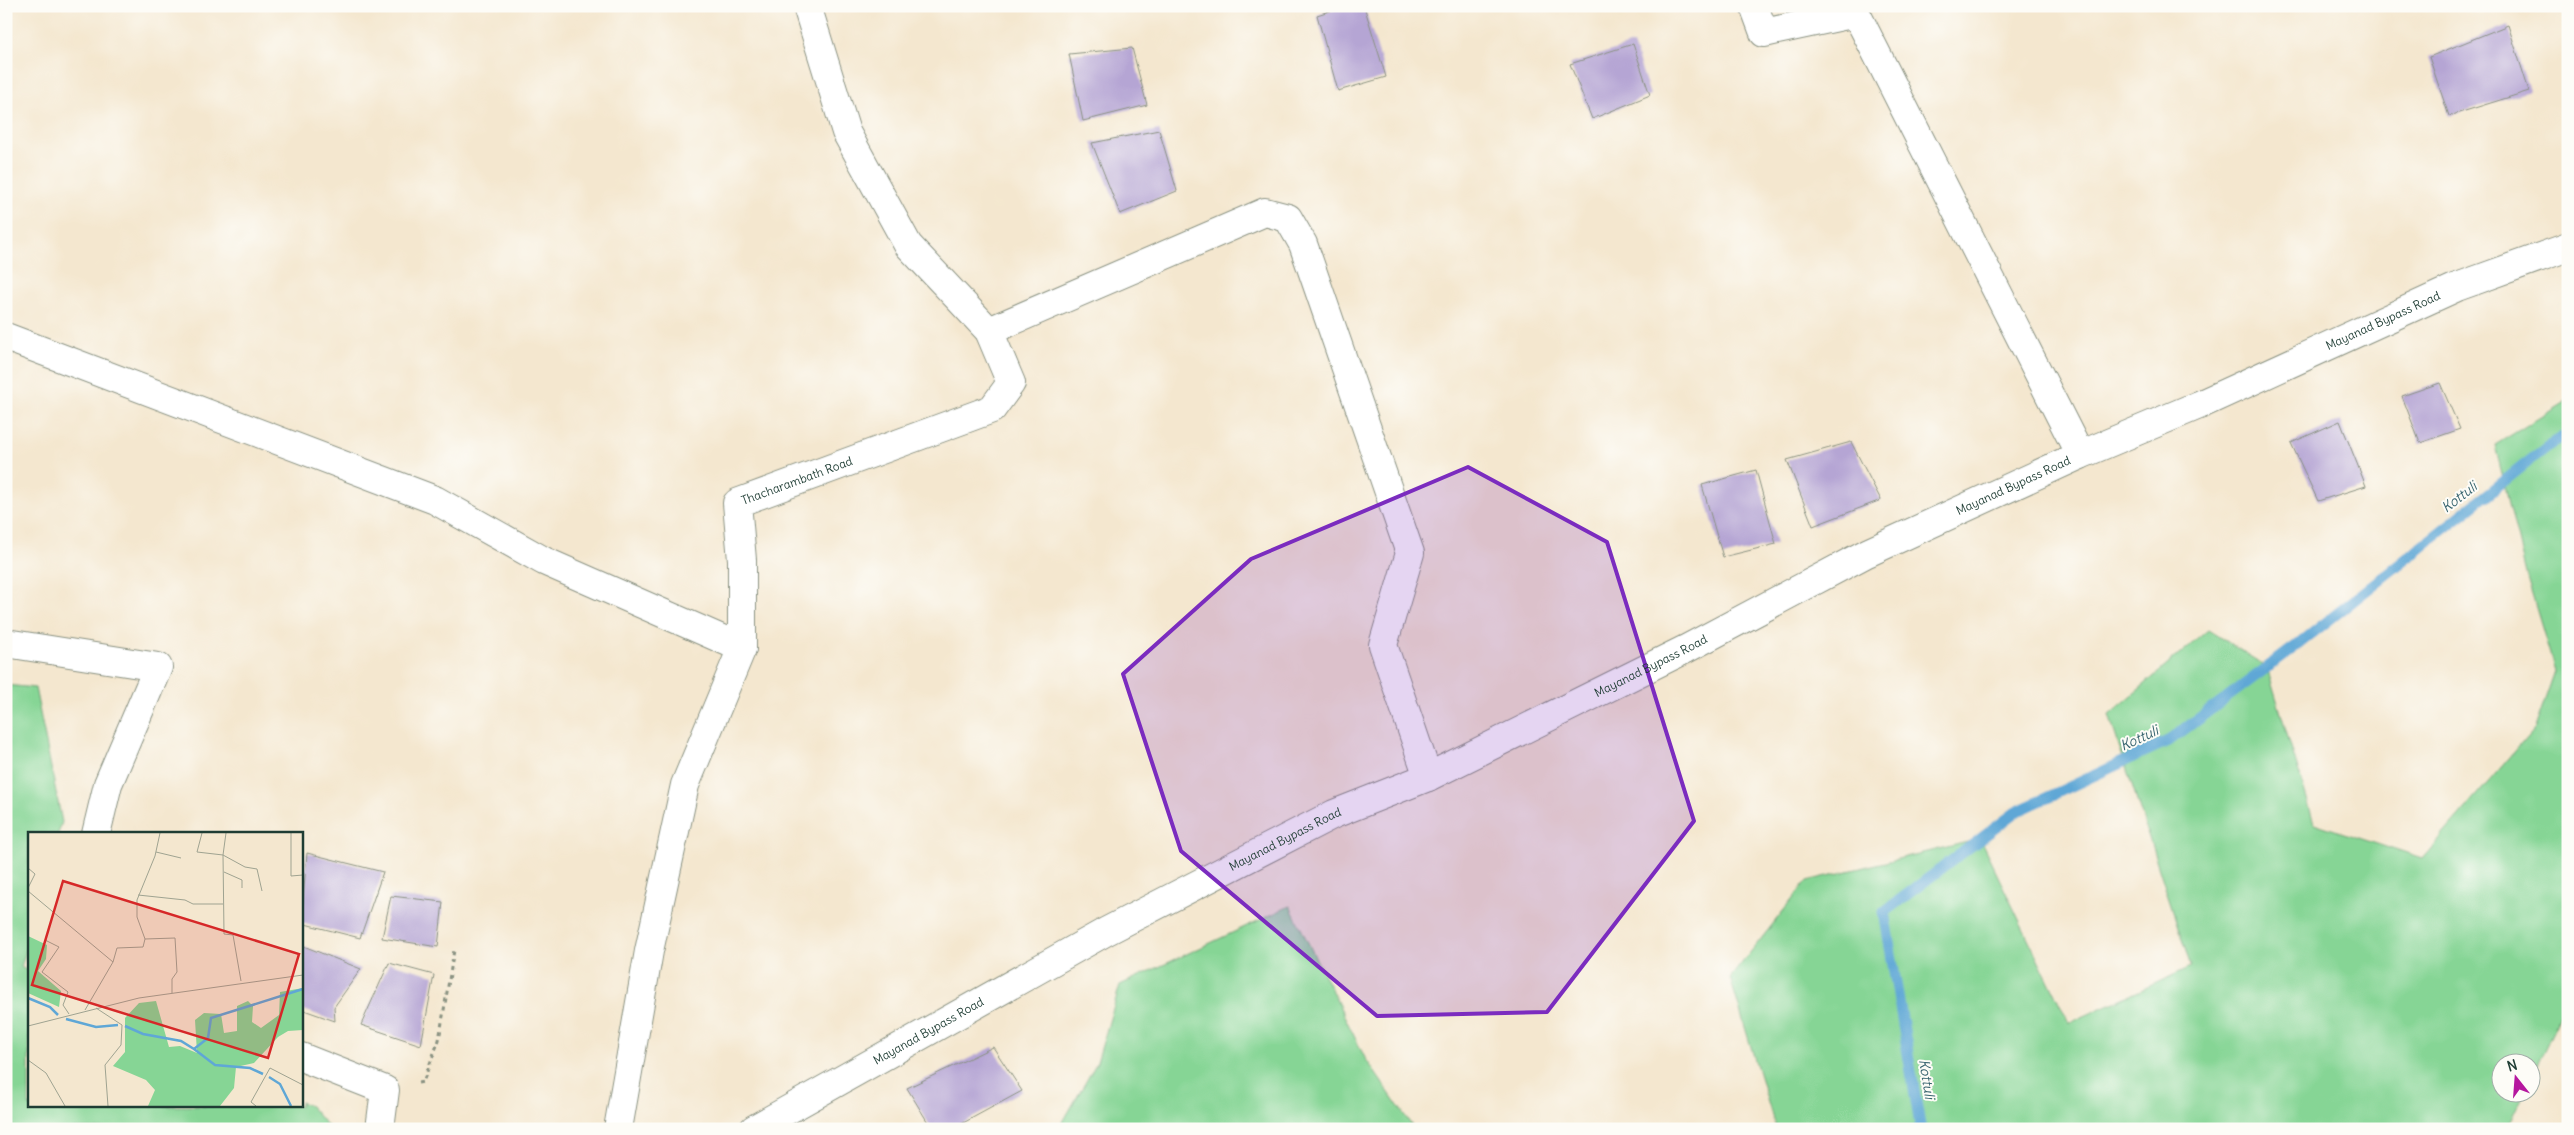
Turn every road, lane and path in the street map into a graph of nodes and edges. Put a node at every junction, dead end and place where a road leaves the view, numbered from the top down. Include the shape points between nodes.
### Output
1 (807, 6) edge
2 (1754, 6) edge
3 (2568, 247) edge
4 (989, 331) junction
5 (6, 337) edge
6 (2080, 455) junction
7 (6, 643) edge
8 (742, 648) junction
9 (1428, 777) junction
10 (96, 832) edge
11 (454, 950) dead end
12 (302, 1058) edge
13 (384, 1093) junction
14 (380, 1129) edge
15 (618, 1129) edge
16 (754, 1129) edge

1 - 4 street via 846,132 908,245
2 - 6 street via 1764,33 1856,13
3 - 6 street, Mayanad Bypass Road via 2457,287
4 - 8 street, Thacharambath Road via 1011,383 992,409 738,504
4 - 9 street via 1265,212 1288,218 1303,244 1410,554 1383,645
5 - 8 street via 435,500 544,561
6 - 9 street, Mayanad Bypass Road via 1867,553 1694,645
7 - 10 street via 158,667 108,784
8 - 15 street via 685,785 649,951
9 - 16 street, Mayanad Bypass Road via 1334,814 1107,931
11 - 13 path via 440,1040 423,1082
12 - 13 street via 385,1090
13 - 14 street

